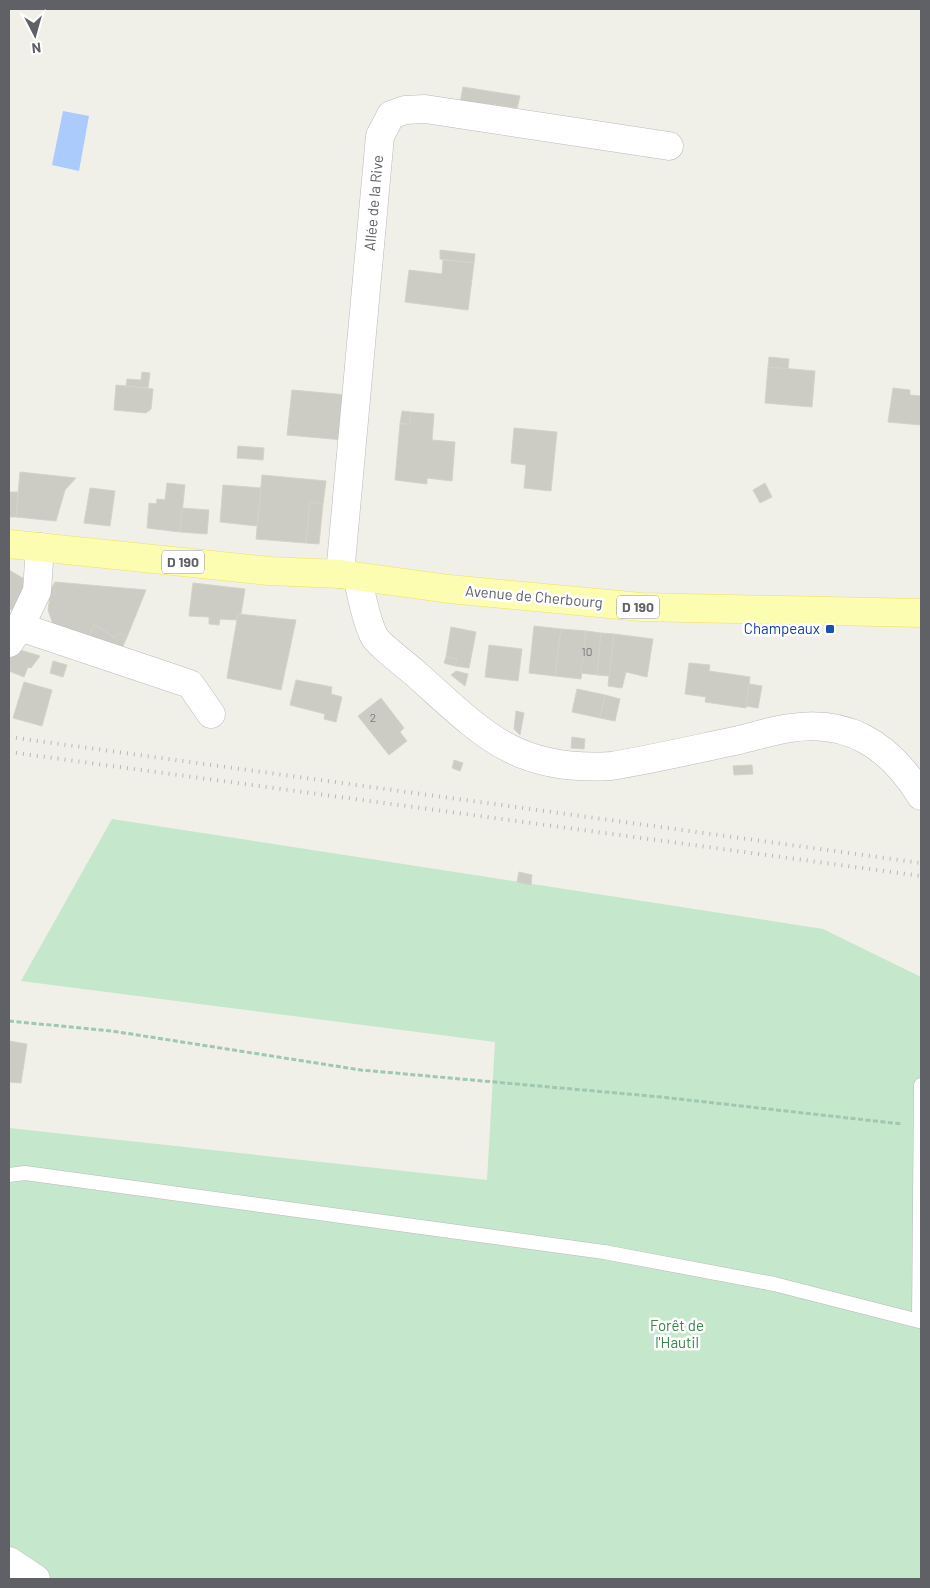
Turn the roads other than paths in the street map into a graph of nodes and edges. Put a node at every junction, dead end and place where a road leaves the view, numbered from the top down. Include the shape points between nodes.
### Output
1 (669, 146) dead end
2 (9, 544) edge
3 (40, 547) junction
4 (348, 576) junction
5 (921, 613) edge
6 (15, 635) edge
7 (211, 714) dead end
8 (921, 796) edge
9 (921, 1085) edge
10 (921, 1126) edge
11 (9, 1171) edge
12 (25, 1173) junction
13 (9, 1175) edge
14 (9, 1561) edge
15 (36, 1579) edge

1 - 4 street, Allée de la Rive via 425,109 405,110 392,115 380,136
2 - 3 main road, D 190
3 - 4 main road, D 190
3 - 6 street via 37,591
4 - 5 main road, Avenue de Cherbourg / D 190 via 641,607
4 - 8 street via 374,637 486,736 508,749 550,762 592,767 630,763 792,728 836,728 854,733 880,748
6 - 7 street via 190,684
9 - 10 lane
10 - 12 lane via 919,1321 774,1284 604,1252
11 - 12 lane
12 - 13 lane
14 - 15 street

